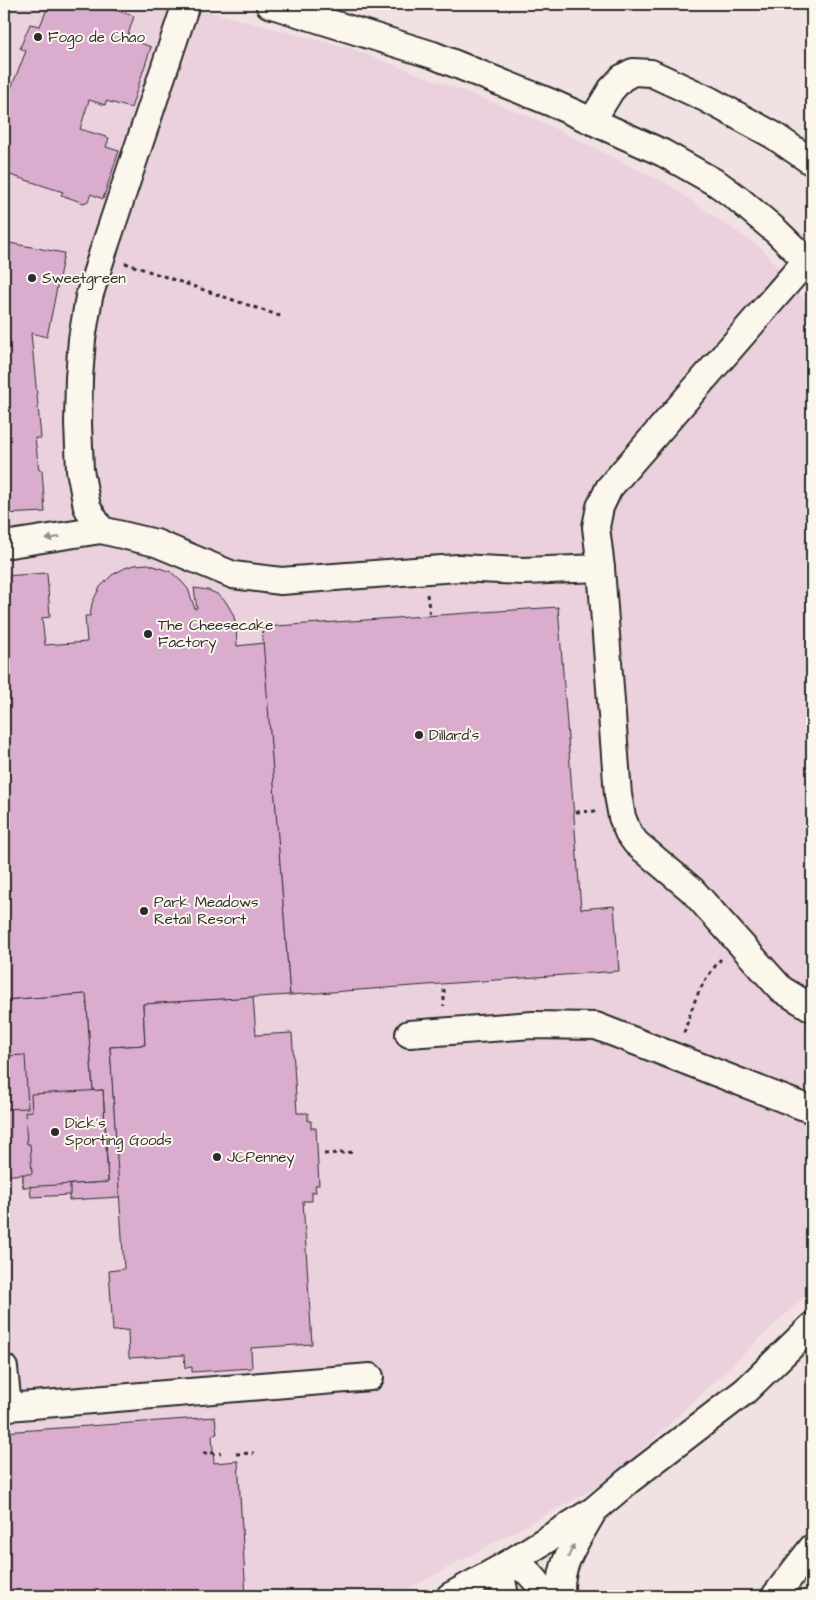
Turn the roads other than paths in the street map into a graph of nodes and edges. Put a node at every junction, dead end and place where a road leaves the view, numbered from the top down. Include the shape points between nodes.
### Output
1 (186, 4) edge
2 (269, 4) edge
3 (592, 121) junction
4 (812, 162) edge
5 (809, 263) edge
6 (101, 530) junction
7 (4, 545) edge
8 (601, 568) junction
9 (812, 1008) edge
10 (409, 1034) dead end
11 (812, 1110) edge
12 (812, 1326) edge
13 (4, 1368) edge
14 (370, 1377) dead end
15 (594, 1510) junction
16 (812, 1548) edge
17 (506, 1565) junction
18 (450, 1596) edge
19 (505, 1596) edge
20 (547, 1596) edge
21 (562, 1596) edge
22 (775, 1596) edge

1 - 6 street via 89,297 82,339 78,378 80,470 87,507
2 - 3 street via 433,55
3 - 4 street via 622,78 633,72 651,73 766,131
3 - 5 street via 663,153 718,184
5 - 8 street via 609,488 597,521
6 -> 7 street
6 - 8 street via 156,543 233,575 281,581 458,568 523,571
8 - 9 street via 618,795 628,832 636,843 692,890 780,989
10 - 11 street via 533,1025 596,1026
12 - 15 street via 744,1391
13 - 14 street via 8,1407
15 - 17 street
21 -> 15 street via 560,1581 563,1570
16 - 22 street
17 - 18 street
17 - 19 street via 502,1580
17 - 20 street via 526,1569

